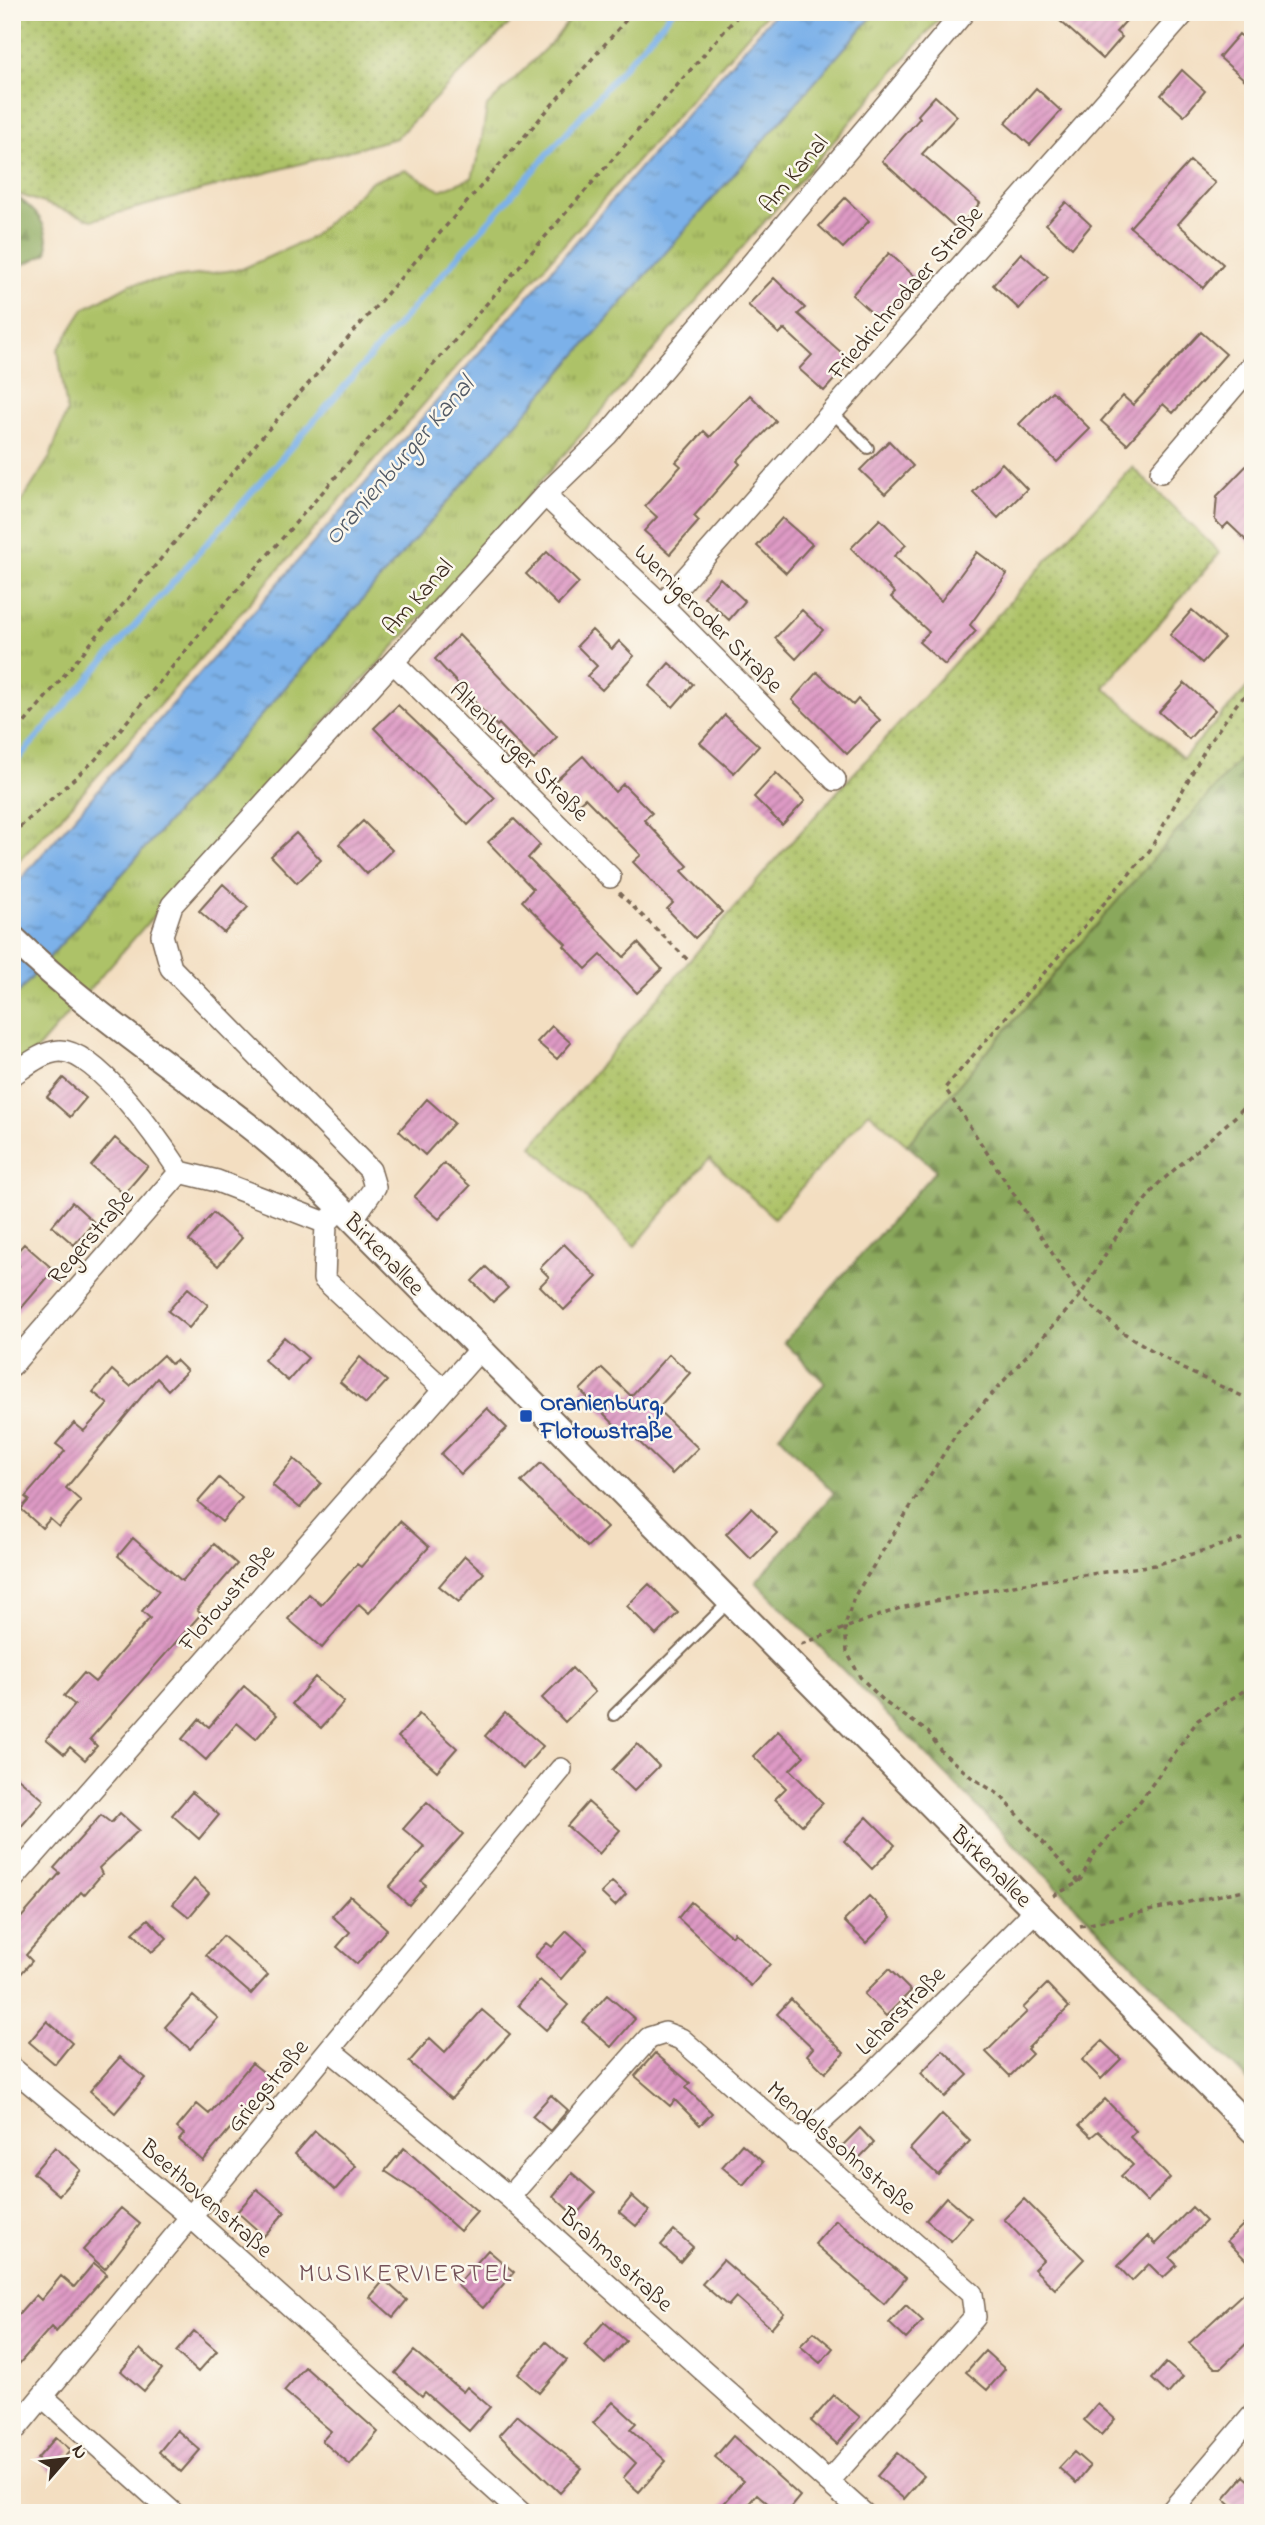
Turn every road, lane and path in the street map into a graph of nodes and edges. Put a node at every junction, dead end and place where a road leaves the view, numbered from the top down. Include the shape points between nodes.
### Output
1 (633, 12) edge
2 (741, 12) edge
3 (964, 12) edge
4 (1185, 12) edge
5 (1253, 364) edge
6 (833, 413) junction
7 (868, 448) dead end
8 (1161, 472) dead end
9 (545, 495) junction
10 (662, 605) junction
11 (393, 662) junction
12 (1253, 690) edge
13 (12, 738) edge
14 (835, 780) dead end
15 (12, 834) edge
16 (610, 877) joint
17 (12, 937) edge
18 (689, 961) dead end
19 (12, 1075) edge
20 (1253, 1096) edge
21 (180, 1172) junction
22 (340, 1217) junction
23 (1080, 1296) junction
24 (480, 1349) junction
25 (12, 1365) edge
26 (443, 1390) junction
27 (1252, 1401) edge
28 (1253, 1536) edge
29 (729, 1602) junction
30 (845, 1626) junction
31 (796, 1646) dead end
32 (1253, 1685) edge
33 (614, 1715) dead end
34 (561, 1769) dead end
35 (12, 1880) edge
36 (1079, 1882) junction
37 (1253, 1888) edge
38 (1042, 1905) junction
39 (1075, 1928) dead end
40 (331, 2050) junction
41 (12, 2067) edge
42 (1253, 2131) edge
43 (797, 2143) junction
44 (509, 2197) junction
45 (190, 2216) junction
46 (43, 2397) junction
47 (1253, 2415) edge
48 (12, 2433) edge
49 (828, 2482) junction
50 (1177, 2511) edge
51 (173, 2513) edge
52 (521, 2513) edge
53 (863, 2513) edge

1 - 13 path via 267,431
2 - 15 path via 217,613 95,760
3 - 9 street, Am Kanal via 607,435
4 - 6 street, Friedrichrodaer Straße
5 - 8 street
6 - 7 lane
6 - 10 street, Friedrichrodaer Straße
9 - 10 street, Wernigeroder Straße
9 - 11 street, Am Kanal
10 - 14 street, Wernigeroder Straße
11 - 16 street, Altenburger Straße
11 - 22 street, Am Kanal via 172,905 162,934 171,968 370,1170 375,1187
12 - 23 path via 1239,701 1208,744 1150,850 945,1088
16 - 18 path via 612,886
17 - 22 street, Birkenallee via 141,1047 246,1124
19 - 21 street via 38,1057 61,1051 82,1058 157,1138
20 - 23 path via 1158,1184 1116,1237
21 - 22 street
21 - 25 street, Regerstraße
22 - 24 street, Birkenallee
22 - 26 street via 324,1279
23 - 27 path via 1132,1338 1183,1369
23 - 30 path via 956,1434 854,1597
24 - 26 street, Flotowstraße
24 - 29 street, Birkenallee
26 - 35 street, Flotowstraße
28 - 30 path via 1155,1565 1019,1584 900,1608
29 - 33 lane
29 - 38 street, Birkenallee
30 - 31 path
30 - 36 path via 847,1652 860,1677 886,1703 928,1732 941,1751 971,1777 1000,1795
32 - 36 path via 1198,1720 1141,1800 1094,1854
34 - 40 street, Griegstraße
36 - 38 path
37 - 39 path
38 - 42 street, Birkenallee
38 - 43 street, Leharstraße via 870,2077
40 - 44 street, Brahmsstraße
40 - 45 street, Griegstraße
41 - 45 street, Beethovenstraße
43 - 44 street, Mendelssohnstraße via 681,2039 664,2033 649,2038
43 - 49 street, Mendelssohnstraße via 972,2294 975,2317
44 - 49 street, Brahmsstraße
45 - 46 street, Griegstraße
45 - 52 street, Beethovenstraße
46 - 48 street, Griegstraße
46 - 51 street
47 - 50 street
49 - 53 street, Brahmsstraße

